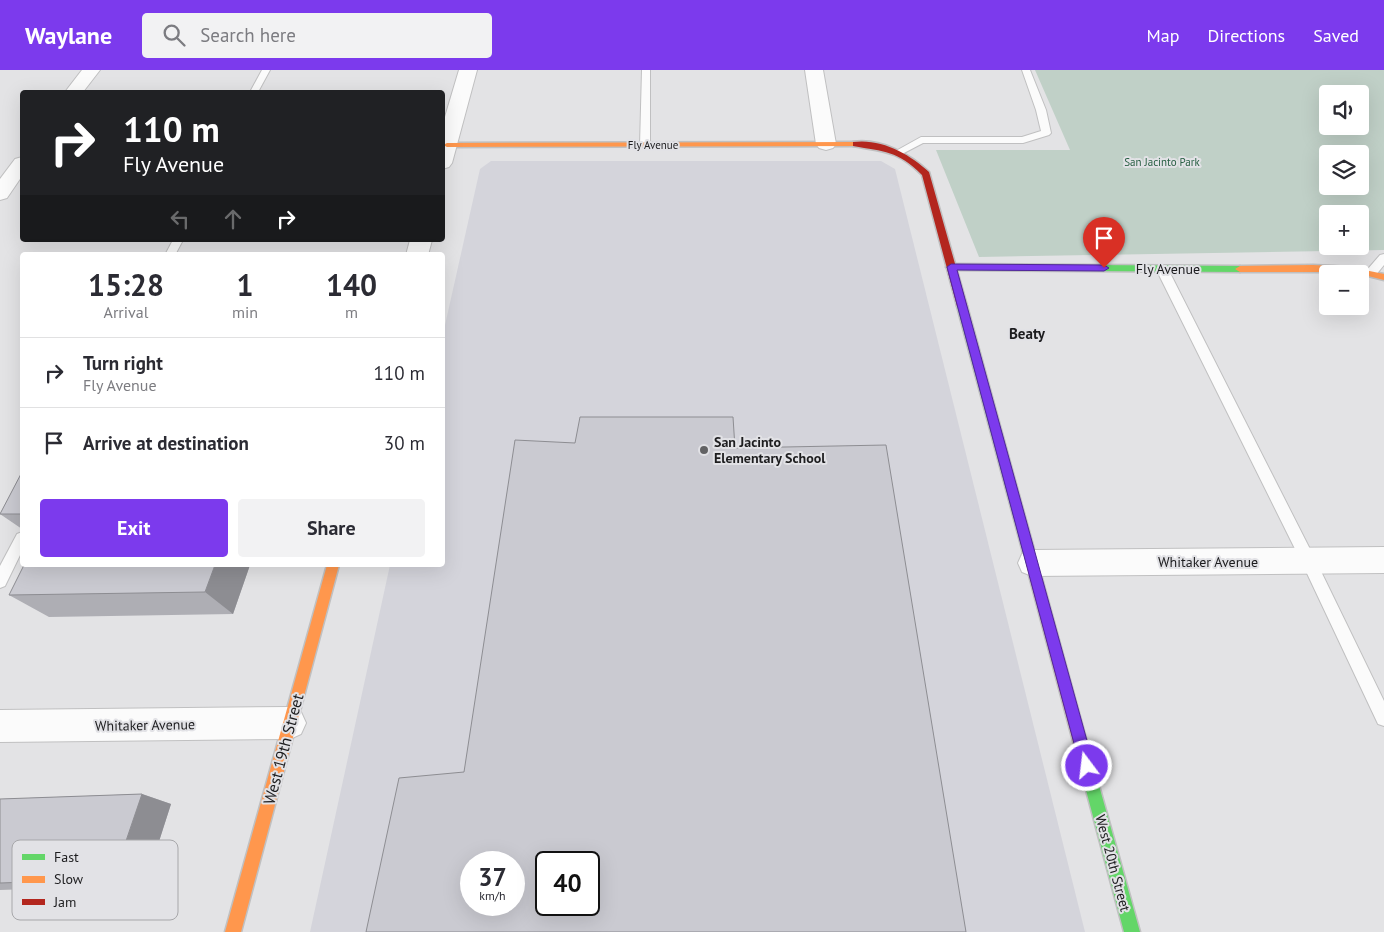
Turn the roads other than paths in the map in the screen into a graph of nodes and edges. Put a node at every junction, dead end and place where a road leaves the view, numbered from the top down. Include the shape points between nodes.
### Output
1 (91, 70) edge
2 (266, 70) edge
3 (468, 70) edge
4 (646, 70) edge
5 (814, 70) edge
6 (1026, 70) edge
7 (76, 90) edge
8 (255, 90) edge
9 (826, 144) junction
10 (859, 144) joint
11 (645, 145) junction
12 (899, 152) junction
13 (445, 154) edge
14 (20, 166) edge
15 (0, 193) edge
16 (1384, 258) edge
17 (951, 267) junction
18 (1162, 269) junction
19 (1371, 273) junction
20 (1384, 277) edge
21 (20, 542) edge
22 (1384, 560) edge
23 (1309, 562) junction
24 (1032, 563) junction
25 (332, 567) edge
26 (0, 582) edge
27 (1384, 718) edge
28 (290, 723) junction
29 (0, 726) edge
30 (233, 932) edge
31 (1132, 932) edge

1 - 7 street
2 - 8 lane
3 - 13 street
4 - 11 lane
5 - 9 street
6 - 12 lane via 1046,133 1022,140 921,140
9 - 10 street, Fly Avenue
9 - 11 street, Fly Avenue
10 - 12 street, West 20th Street
11 - 13 street, Fly Avenue
12 - 17 street, West 20th Street via 926,174
14 - 15 street
16 - 19 lane
17 - 18 street, Fly Avenue
17 - 24 street, West 20th Street
18 - 19 street, Fly Avenue via 1347,270
18 - 23 lane
19 - 20 street, Fly Avenue
21 - 26 lane
22 - 23 street, Whitaker Avenue
23 - 24 street, Whitaker Avenue
23 - 27 lane
24 - 31 street, West 20th Street
25 - 28 street, West 19th Street
28 - 29 street, Whitaker Avenue
28 - 30 street, West 19th Street

